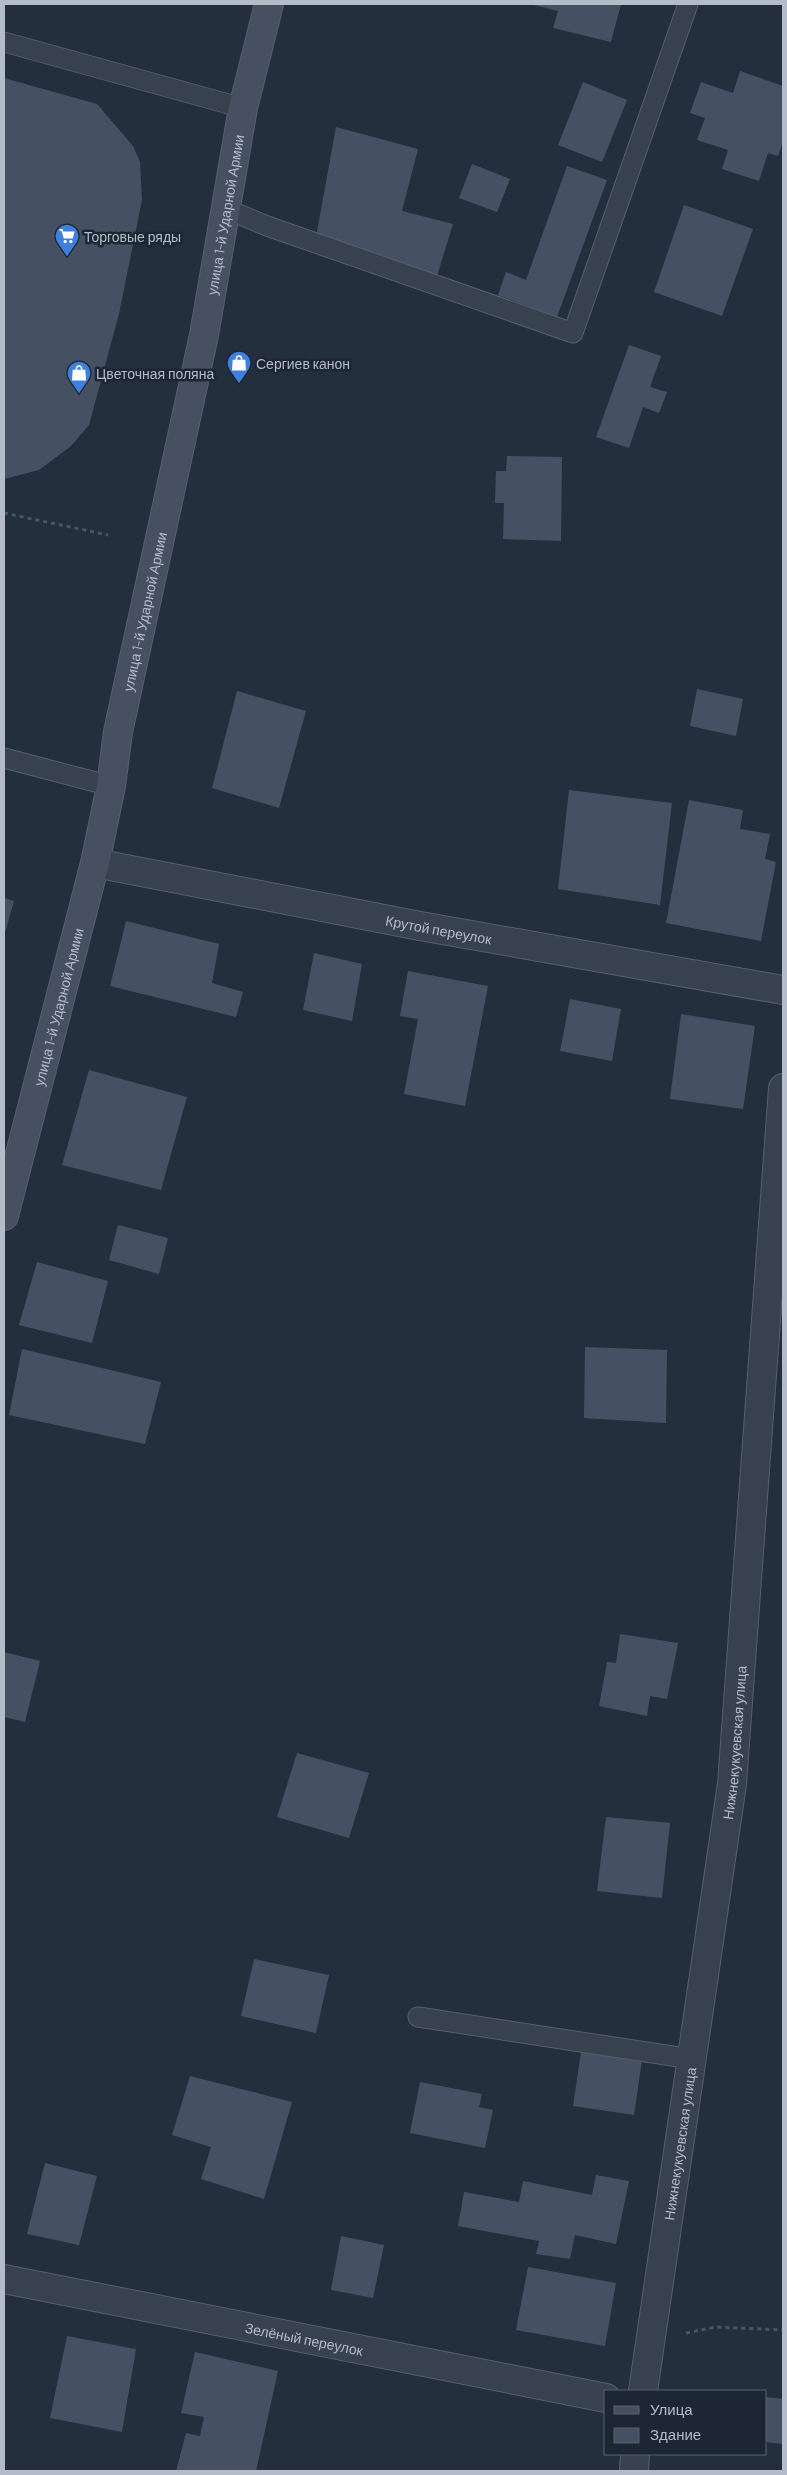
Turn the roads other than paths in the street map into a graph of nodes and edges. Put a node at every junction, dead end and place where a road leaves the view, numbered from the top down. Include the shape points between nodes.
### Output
1 (269, 4) edge
2 (688, 4) edge
3 (4, 42) edge
4 (243, 108) junction
5 (224, 208) junction
6 (4, 758) edge
7 (111, 786) junction
8 (95, 863) junction
9 (783, 990) edge
10 (783, 1088) edge
11 (4, 1216) edge
12 (778, 1242) edge
13 (418, 2017) dead end
14 (692, 2059) junction
15 (4, 2279) edge
16 (643, 2390) edge
17 (604, 2398) edge
18 (636, 2455) edge
19 (634, 2471) edge

1 - 4 main road, улица 1-й Ударной Армии
2 - 5 lane via 573,333
3 - 4 lane
4 - 5 main road, улица 1-й Ударной Армии
5 - 7 main road, улица 1-й Ударной Армии via 204,335 118,732
6 - 7 lane
7 - 8 main road, улица 1-й Ударной Армии
8 - 9 street, Крутой переулок via 420,926
8 - 11 main road, улица 1-й Ударной Армии
10 - 12 street, Нижнекукуевская улица
12 - 14 street, Нижнекукуевская улица via 732,1784
13 - 14 lane
14 - 16 street, Нижнекукуевская улица
15 - 17 street, Зелёный переулок
18 - 19 street

